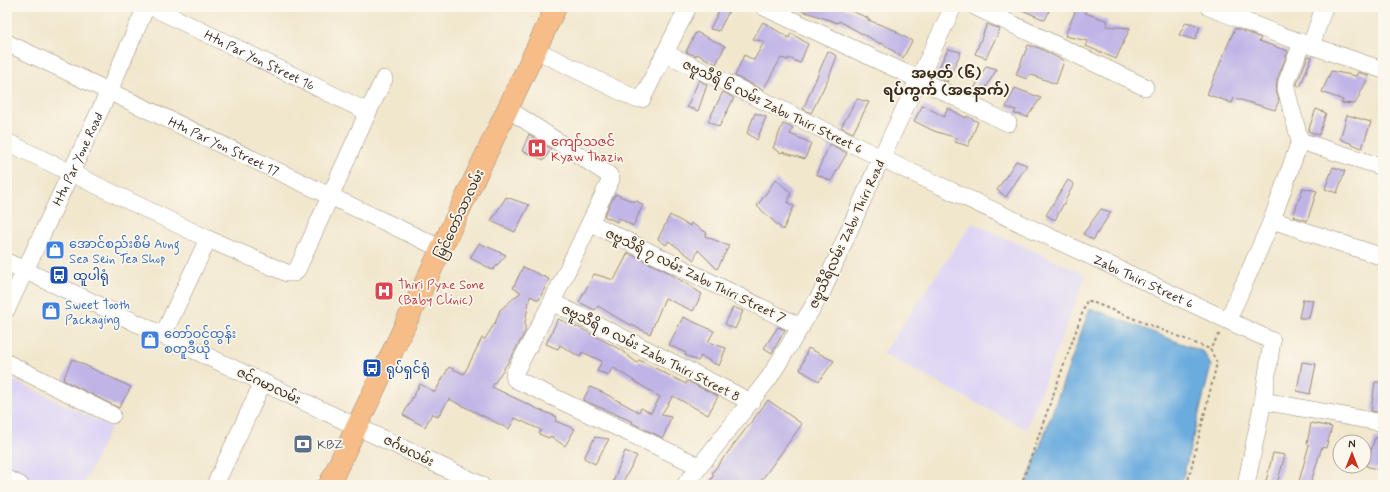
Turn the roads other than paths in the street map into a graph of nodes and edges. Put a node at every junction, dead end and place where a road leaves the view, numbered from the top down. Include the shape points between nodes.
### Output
1 (146, 7) edge
2 (152, 7) edge
3 (556, 7) edge
4 (688, 7) edge
5 (764, 7) edge
6 (953, 7) edge
7 (976, 7) edge
8 (1324, 7) edge
9 (1218, 9) edge
10 (7, 43) edge
11 (1306, 44) junction
12 (536, 50) junction
13 (665, 53) junction
14 (1383, 70) edge
15 (384, 79) dead end
16 (920, 80) junction
17 (1145, 87) dead end
18 (109, 91) junction
19 (508, 109) junction
20 (368, 112) junction
21 (1008, 123) dead end
22 (1300, 141) junction
23 (7, 142) edge
24 (881, 158) junction
25 (1383, 167) edge
26 (71, 172) junction
27 (331, 196) junction
28 (1272, 220) junction
29 (591, 222) junction
30 (208, 239) junction
31 (442, 249) junction
32 (1383, 257) edge
33 (7, 262) edge
34 (25, 271) junction
35 (552, 302) junction
36 (7, 309) edge
37 (1228, 320) junction
38 (801, 327) junction
39 (163, 335) junction
40 (7, 363) edge
41 (263, 382) junction
42 (1264, 401) junction
43 (751, 402) junction
44 (112, 415) dead end
45 (1383, 423) edge
46 (358, 426) junction
47 (699, 466) junction
48 (7, 479) edge
49 (20, 485) edge
50 (215, 485) edge
51 (330, 485) edge
52 (481, 485) edge
53 (685, 485) edge
54 (1248, 485) edge

1 - 18 street, Htu Par Yone Road
2 - 20 street, Htu Par Yon Street 16
3 - 12 main road, မြင်တော်သာလမ်း
4 - 13 street
5 - 16 street
6 - 16 street, ဇဗူသီရိလမ်း Zabu Thiri Road
7 - 17 street
8 - 11 street
9 - 11 street
10 - 18 street, Htu Par Yon Street 17
11 - 14 street
11 - 22 street via 1287,81 1286,89
12 - 13 street via 636,99 642,99
12 - 19 main road, မြင်တော်သာလမ်း
13 - 24 street, ဇဗူသီရိ ၆ လမ်း Zabu Thiri Street 6
15 - 20 street
16 - 21 street
16 - 24 street, ဇဗူသီရိလမ်း Zabu Thiri Road
18 - 26 street, Htu Par Yone Road
18 - 27 street, Htu Par Yon Street 17
19 - 29 street via 609,175 610,183
19 - 31 main road, မြင်တော်သာလမ်း
20 - 27 street
22 - 25 street
22 - 28 street
23 - 26 street
24 - 37 street, Zabu Thiri Street 6
24 - 38 street, ဇဗူသီရိလမ်း Zabu Thiri Road via 822,292
26 - 30 street
26 - 34 street, Htu Par Yone Road
27 - 30 street via 294,273 287,273
27 - 31 street, Htu Par Yon Street 17
28 - 32 street
28 - 37 street
29 - 35 street
29 - 38 street, ဇဗူသီရိ ၇ လမ်း Zabu Thiri Street 7
30 - 39 street
31 - 46 main road, မြင်တော်သာလမ်း
33 - 34 street, ဇင်ဂမာလမ်း
34 - 36 street, Htu Par Yone Road
34 - 39 street, ဇင်ဂမာလမ်း
35 - 43 street, ဇဗူသီရိ ၈ လမ်း Zabu Thiri Street 8
35 - 47 street via 514,374 515,380
37 - 42 street, Zabu Thiri Street 6 via 1272,341
38 - 43 street, ဇဗူသီရိလမ်း Zabu Thiri Road via 770,378
39 - 41 street, ဇင်ဂမာလမ်း
40 - 44 street
41 - 46 street, ဇင်ဂမာလမ်း
41 - 50 street
42 - 45 street
42 - 54 street, Zabu Thiri Street 6
43 - 47 street, ဇဗူသီရိလမ်း Zabu Thiri Road
46 - 51 main road, မြင်တော်သာလမ်း
46 - 52 street, ဇင်္ဂမလမ်း
47 - 53 street, ဇဗူသီရိလမ်း Zabu Thiri Road
48 - 49 street

